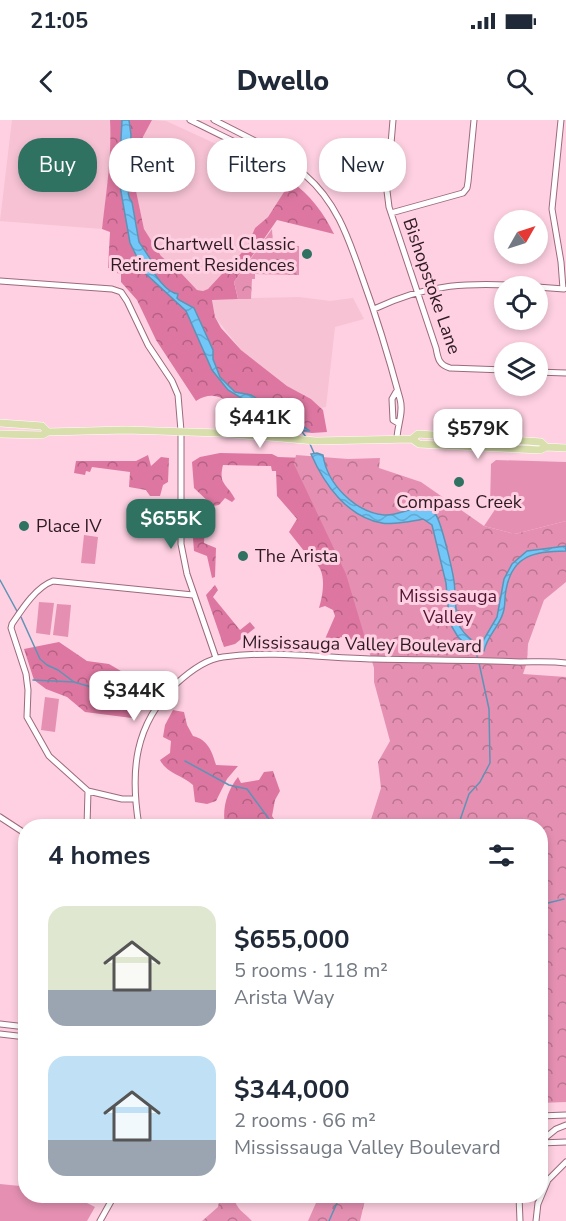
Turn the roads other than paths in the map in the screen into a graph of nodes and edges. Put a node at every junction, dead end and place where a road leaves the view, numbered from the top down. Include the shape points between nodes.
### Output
1 (190, 120) edge
2 (214, 120) edge
3 (393, 120) edge
4 (474, 120) edge
5 (561, 120) edge
6 (223, 122) edge
7 (218, 133) junction
8 (229, 138) edge
9 (252, 138) edge
10 (307, 177) edge
11 (391, 213) junction
12 (0, 281) edge
13 (494, 285) edge
14 (548, 288) edge
15 (564, 289) edge
16 (418, 293) junction
17 (374, 309) junction
18 (494, 370) edge
19 (548, 372) edge
20 (566, 373) edge
21 (0, 423) edge
22 (181, 431) junction
23 (48, 432) junction
24 (0, 434) edge
25 (20, 435) junction
26 (0, 439) edge
27 (397, 439) junction
28 (566, 448) edge
29 (193, 595) junction
30 (216, 658) junction
31 (566, 663) edge
32 (88, 791) junction
33 (135, 799) junction
34 (0, 817) edge
35 (87, 819) edge
36 (138, 819) edge
37 (18, 829) edge
38 (0, 1024) edge
39 (18, 1026) edge
40 (0, 1034) edge
41 (18, 1036) edge
42 (566, 1115) edge
43 (548, 1116) edge
44 (566, 1125) edge
45 (548, 1136) edge
46 (548, 1142) edge
47 (566, 1142) edge
48 (566, 1162) edge
49 (548, 1180) edge
50 (110, 1203) edge
51 (519, 1203) edge
52 (538, 1204) edge
53 (100, 1221) edge
54 (520, 1221) edge
55 (536, 1221) edge

1 - 7 street
2 - 6 street
3 - 11 street, Bishopstoke Lane via 387,191
4 - 11 street via 468,182 463,193
5 - 15 street via 552,209
6 - 7 street
6 - 9 street
7 - 8 street
10 - 17 street via 333,208
11 - 16 street, Bishopstoke Lane
12 - 22 street via 121,292 172,381 178,395
13 - 16 street via 466,284
14 - 15 street
16 - 17 street
16 - 18 street, Bishopstoke Lane via 438,360 450,369
17 - 27 street via 400,399
19 - 20 street
21 - 23 main road via 42,426
22 - 23 main road
22 - 27 main road via 316,441
22 - 29 street via 181,544
23 - 25 main road
24 - 25 main road
25 - 26 main road
27 - 28 main road via 412,439 418,434 443,435 541,442 546,447
29 - 30 street
29 - 32 street via 53,581 45,584 14,622 11,628 27,680 27,717 49,756
30 - 31 street, Mississauga Valley Boulevard via 297,655
30 - 33 street, Mississauga Valley Boulevard via 181,679 150,716 136,758
32 - 33 street
32 - 35 street
33 - 36 street, Mississauga Valley Boulevard
34 - 37 street
38 - 39 street
40 - 41 street
42 - 43 street
44 - 45 street
46 - 47 street
48 - 49 street
50 - 53 street
51 - 54 street
52 - 55 street

